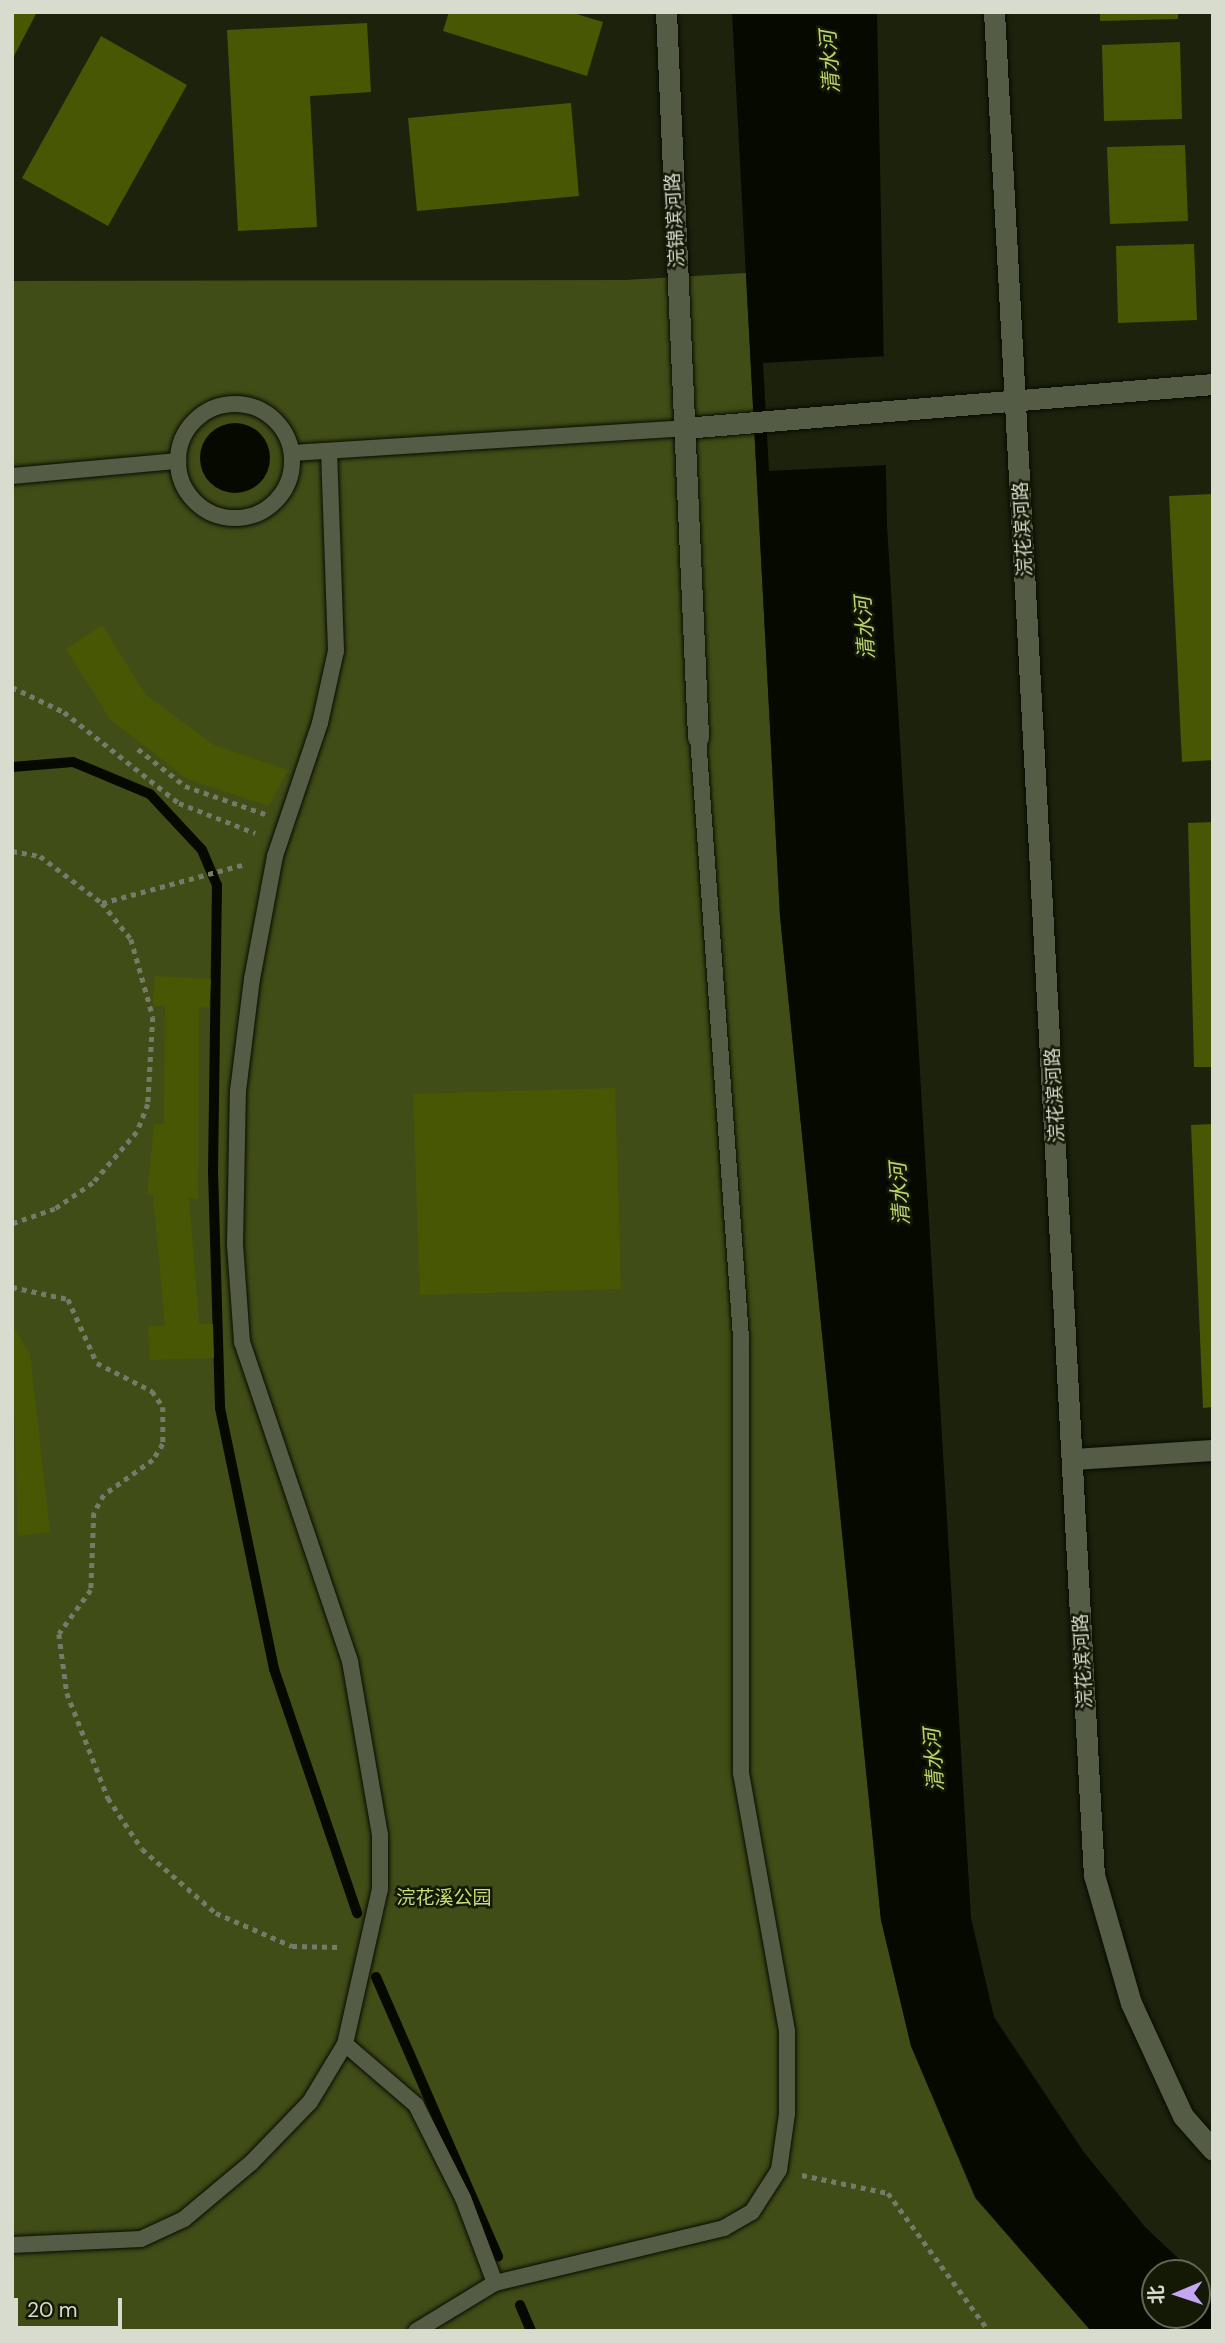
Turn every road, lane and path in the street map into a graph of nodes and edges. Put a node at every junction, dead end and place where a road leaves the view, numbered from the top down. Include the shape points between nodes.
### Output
1 (666, 12) edge
2 (994, 12) edge
3 (1213, 384) edge
4 (1016, 396) junction
5 (684, 428) junction
6 (292, 453) junction
7 (329, 453) junction
8 (178, 461) junction
9 (12, 476) edge
10 (12, 687) edge
11 (698, 737) joint
12 (138, 750) dead end
13 (290, 813) junction
14 (282, 837) junction
15 (12, 851) edge
16 (224, 870) dead end
17 (102, 903) junction
18 (12, 1224) edge
19 (12, 1287) edge
20 (1213, 1450) edge
21 (1073, 1459) junction
22 (369, 1947) junction
23 (345, 2044) junction
24 (1213, 2150) edge
25 (779, 2170) junction
26 (12, 2245) edge
27 (495, 2283) junction
28 (416, 2331) edge
29 (989, 2331) edge

1 - 5 street, 浣锦滨河路
2 - 4 street, 浣花滨河路
3 - 4 street
4 - 5 street
4 - 21 street, 浣花滨河路
5 - 7 lane
5 - 11 street, 浣锦滨河路
6 - 7 lane
6 - 8 lane via 287,435 260,409 223,405 191,425
6 - 8 lane via 292,472 274,504 240,519 204,510 190,497
7 - 13 lane via 335,651
8 - 9 lane
10 - 14 path via 64,712 179,803 252,833
11 - 25 lane via 741,1338 741,1773 786,2031 787,2114
12 - 13 path via 209,796 268,815
13 - 14 lane
14 - 22 lane via 252,979 238,1091 240,1314 264,1419 333,1598 363,1726 380,1835 380,1889
15 - 17 path via 40,856
16 - 17 path
17 - 18 path via 131,939 145,976 153,1017 148,1104 117,1161 93,1183 55,1209
19 - 22 path via 68,1299 97,1363 152,1391 163,1407 163,1444 153,1460 104,1495 94,1513 91,1590 59,1633 67,1693 108,1798 142,1849 216,1913 292,1946
20 - 21 street
21 - 24 street, 浣花滨河路 via 1094,1875 1131,2003 1183,2116
22 - 23 lane
23 - 26 lane via 310,2102 184,2219 141,2239
23 - 27 lane via 416,2105 463,2198
25 - 27 lane via 752,2212 724,2228
25 - 29 path via 888,2193
27 - 28 lane

